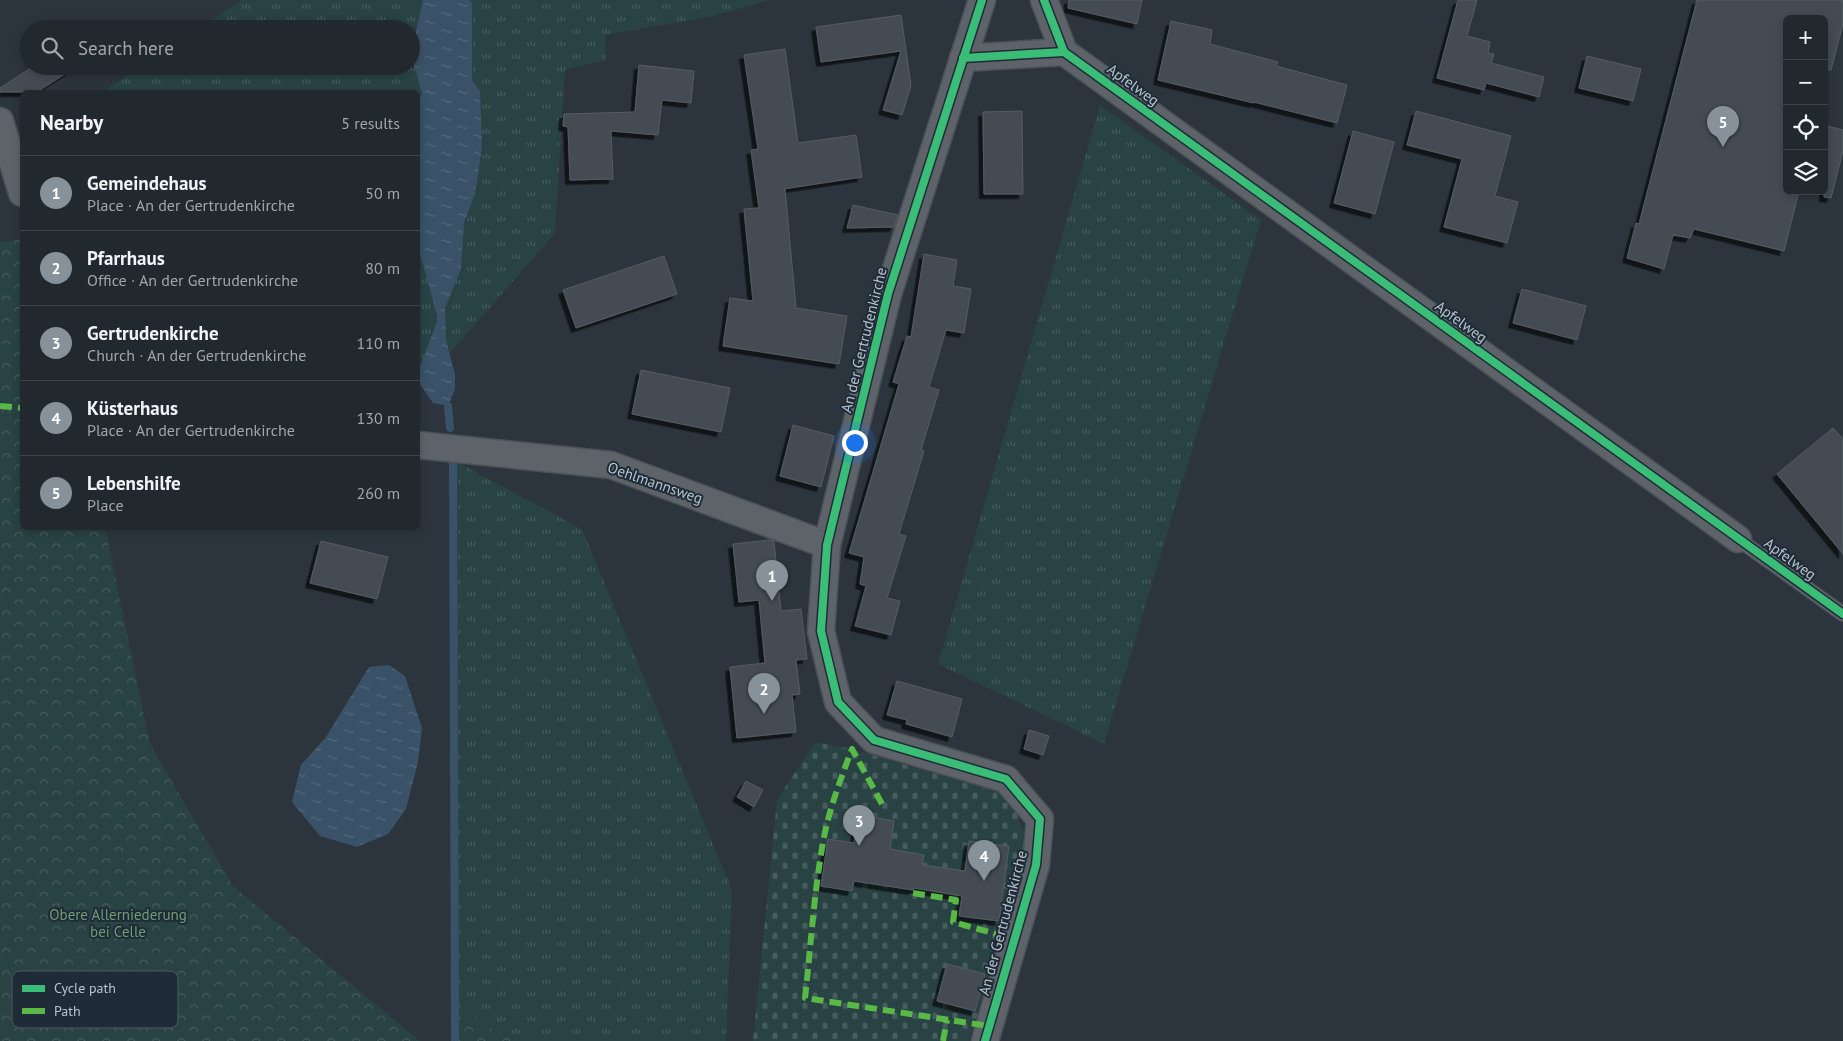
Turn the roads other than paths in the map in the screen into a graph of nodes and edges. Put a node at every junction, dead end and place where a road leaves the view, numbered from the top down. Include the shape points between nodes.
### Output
1 (982, 0) edge
2 (1044, 0) edge
3 (1064, 52) junction
4 (963, 58) junction
5 (0, 121) edge
6 (20, 186) edge
7 (420, 445) edge
8 (1738, 539) joint
9 (826, 545) junction
10 (1843, 614) edge
11 (985, 1041) edge

1 - 4 street, An der Gertrudenkirche
2 - 3 street
3 - 4 street
3 - 8 street, Apfelweg
4 - 9 street, An der Gertrudenkirche via 888,294
5 - 6 street
7 - 9 street, Oehlmannsweg via 611,465
8 - 10 lane, Apfelweg
9 - 11 street, An der Gertrudenkirche via 821,630 838,702 874,740 1006,779 1040,819 1036,865

